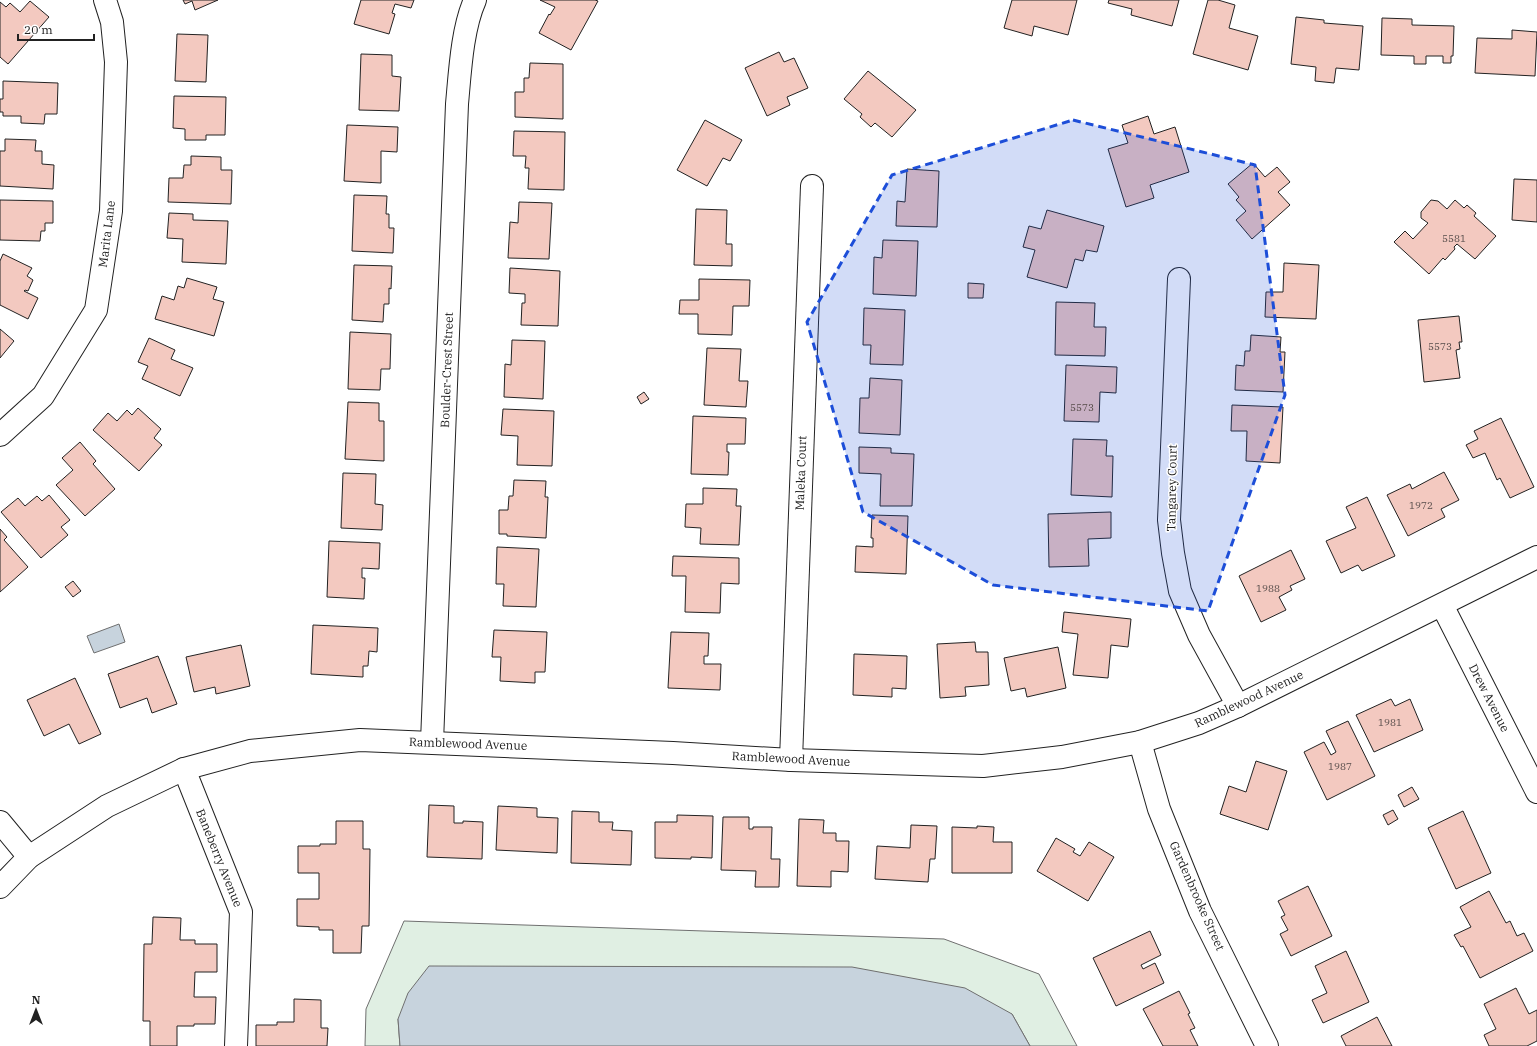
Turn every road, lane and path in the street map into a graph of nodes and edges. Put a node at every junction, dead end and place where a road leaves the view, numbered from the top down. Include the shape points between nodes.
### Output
1 (105, 0) edge
2 (475, 0) edge
3 (812, 186) dead end
4 (1179, 279) dead end
5 (0, 435) edge
6 (1537, 558) edge
7 (1442, 605) junction
8 (1238, 706) junction
9 (432, 742) junction
10 (1140, 742) junction
11 (791, 760) junction
12 (184, 769) junction
13 (1537, 792) edge
14 (0, 822) edge
15 (29, 857) junction
16 (0, 887) edge
17 (236, 1046) edge
18 (1267, 1046) edge

1 - 5 street, Marita Lane via 112,22 116,62 112,211 96,310 44,396
2 - 9 street, Boulder-Crest Street via 462,55 457,104
3 - 11 street, Maleka Court
4 - 8 street, Tangarey Court via 1169,520 1173,553 1180,591 1196,629
6 - 7 street, Ramblewood Avenue
7 - 8 street, Ramblewood Avenue
7 - 13 street, Drew Avenue
8 - 10 street, Ramblewood Avenue via 1199,723
9 - 11 street, Ramblewood Avenue
9 - 12 street, Ramblewood Avenue via 360,740 250,751
10 - 11 street, Ramblewood Avenue via 1062,757 983,766
10 - 18 street, Gardenbrooke Street via 1159,809 1200,911
12 - 15 street, Ramblewood Avenue via 107,806
12 - 17 street, Baneberry Avenue via 241,912
14 - 15 street
15 - 16 street, Ramblewood Avenue

